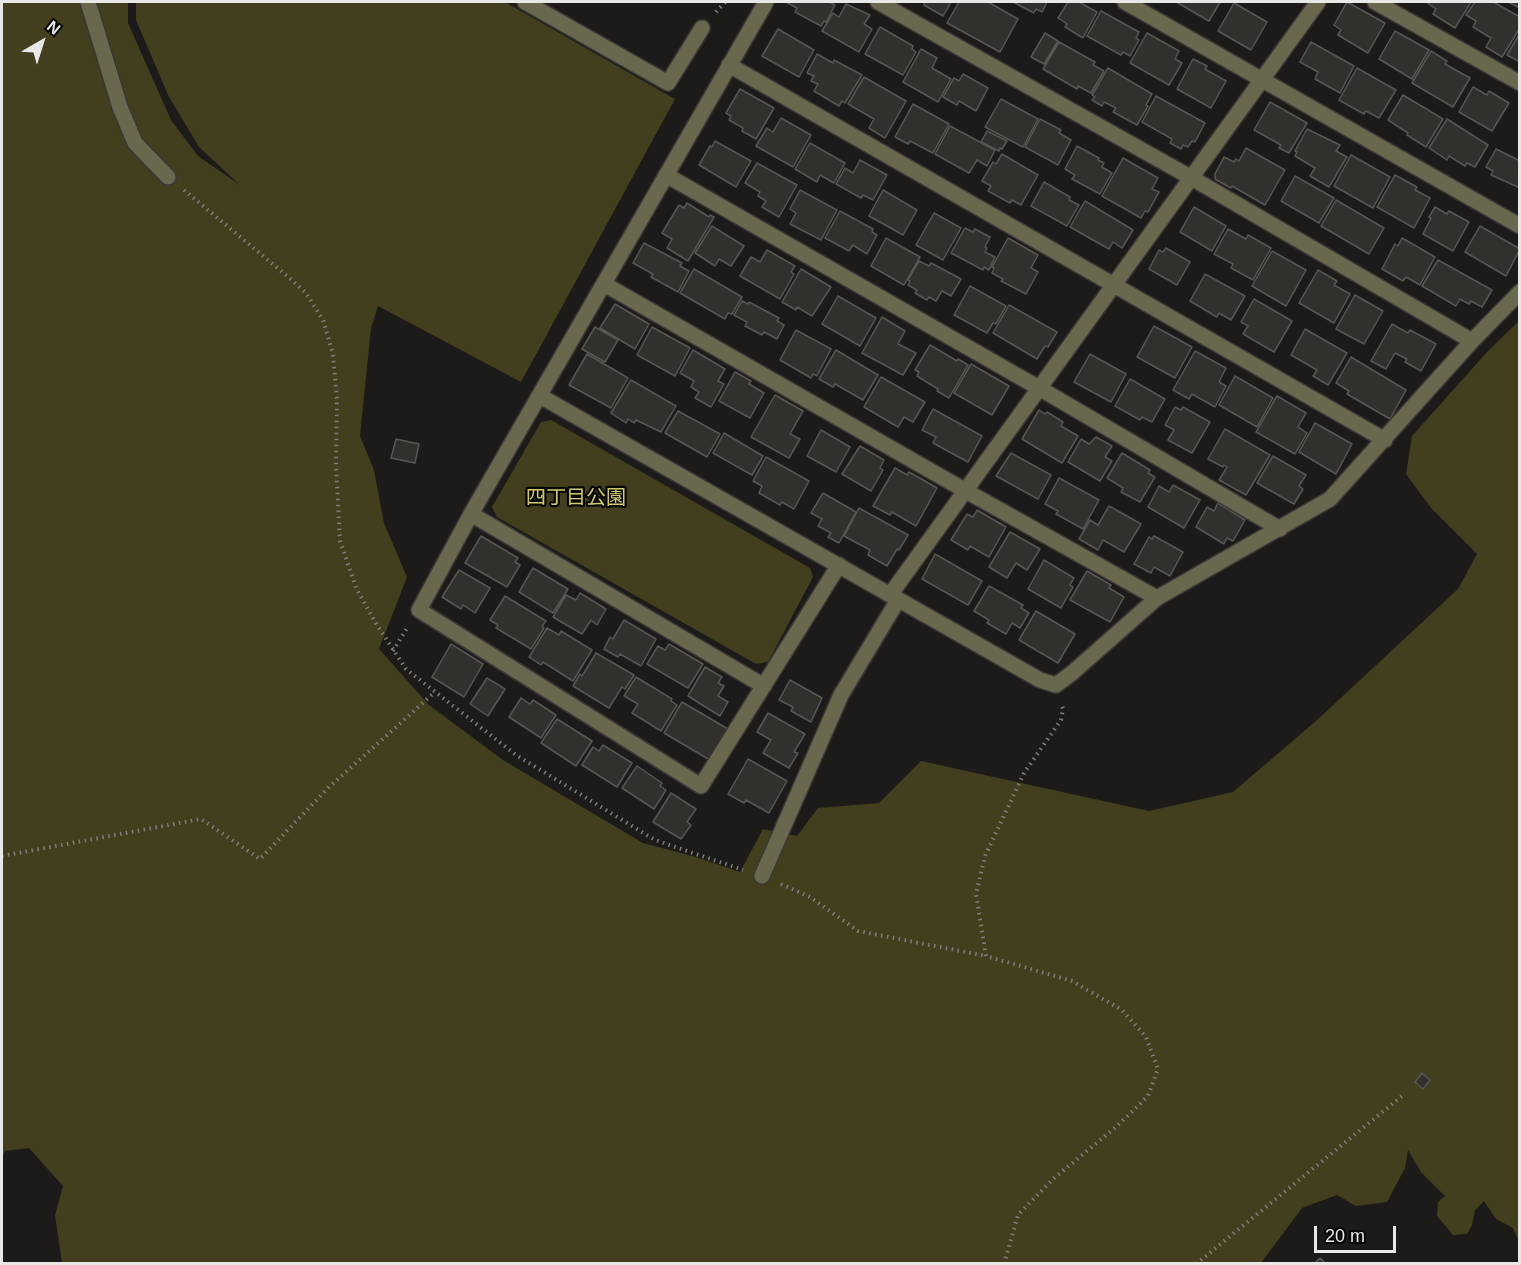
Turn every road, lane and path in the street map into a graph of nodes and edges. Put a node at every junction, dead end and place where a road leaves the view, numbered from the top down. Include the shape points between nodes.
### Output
1 (88, 2) edge
2 (525, 2) edge
3 (766, 2) edge
4 (878, 2) edge
5 (1125, 2) edge
6 (1318, 2) edge
7 (1376, 2) edge
8 (702, 28) dead end
9 (729, 65) junction
10 (1262, 79) junction
11 (1520, 83) edge
12 (666, 175) junction
13 (168, 177) joint
14 (1191, 177) junction
15 (1520, 226) edge
16 (604, 284) junction
17 (1114, 284) junction
18 (1520, 292) edge
19 (1472, 341) junction
20 (1039, 388) junction
21 (540, 396) junction
22 (1385, 440) junction
23 (966, 491) junction
24 (471, 514) junction
25 (1280, 529) junction
26 (839, 565) junction
27 (894, 597) junction
28 (1157, 598) junction
29 (419, 610) junction
30 (393, 651) junction
31 (1056, 685) junction
32 (764, 686) junction
33 (435, 692) junction
34 (2, 856) edge
35 (762, 876) junction
36 (986, 956) junction
37 (1402, 1096) dead end
38 (1004, 1263) edge
39 (1196, 1263) edge

1 - 13 street via 135,143
2 - 8 street via 668,83
3 - 9 street
4 - 14 street
5 - 10 street
6 - 10 street
7 - 11 street
9 - 12 street
9 - 17 street
10 - 14 street
10 - 15 street
12 - 16 street
12 - 20 street
13 - 30 path via 293,281 323,320 333,354 337,400 340,540 357,590
14 - 17 street
14 - 19 street
16 - 21 street
16 - 23 street
17 - 20 street
17 - 22 street
18 - 19 street
19 - 22 street
20 - 23 street
20 - 25 street
21 - 24 street
21 - 26 street
22 - 25 street via 1330,499
23 - 27 street
23 - 28 street
24 - 29 street
24 - 32 street
25 - 28 street
26 - 27 street
26 - 32 street
27 - 31 street via 1040,680
27 - 35 street via 841,695
28 - 31 street
29 - 30 path
29 - 32 street via 701,786
30 - 33 path via 406,669
31 - 36 path via 1063,709 1060,720 1024,773 985,856 976,894
33 - 34 path via 328,788 260,859 201,819
33 - 35 path via 516,754 655,840
35 - 36 path via 810,897 858,931
36 - 38 path via 1072,981 1122,1010 1146,1037 1158,1069 1148,1096 1018,1215
37 - 39 path

